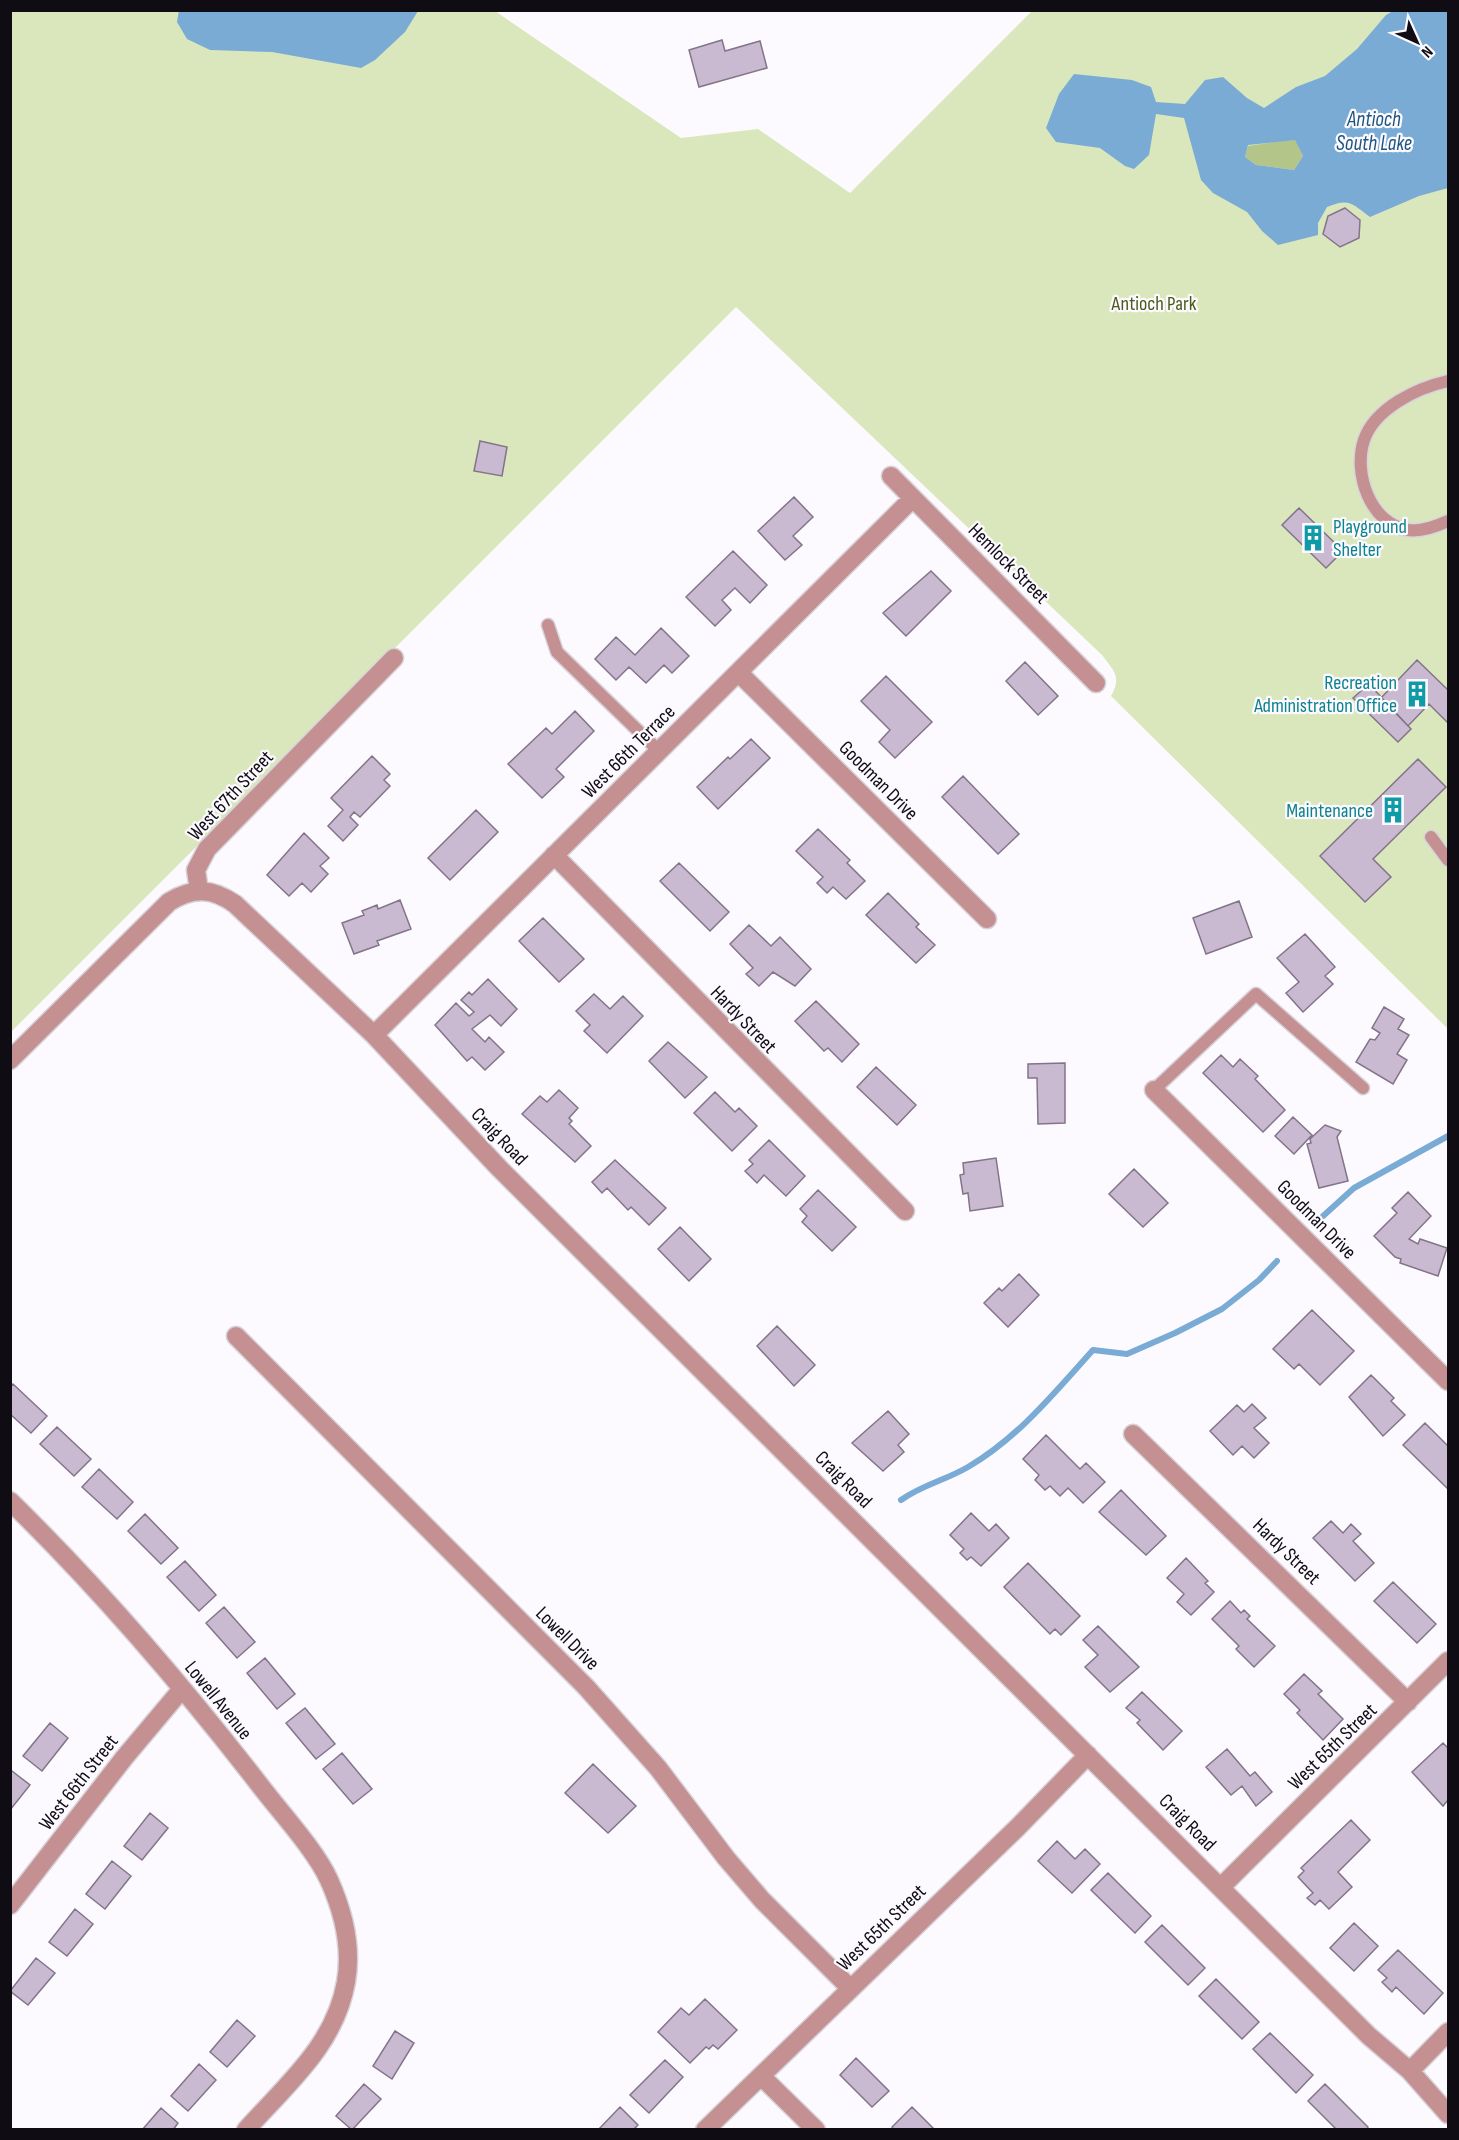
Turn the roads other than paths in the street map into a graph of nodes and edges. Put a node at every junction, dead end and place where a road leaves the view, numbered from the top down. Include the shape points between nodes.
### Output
1 (1449, 381) edge
2 (891, 476) dead end
3 (913, 498) junction
4 (1449, 521) edge
5 (548, 625) dead end
6 (394, 658) dead end
7 (739, 673) junction
8 (1096, 683) dead end
9 (659, 751) junction
10 (1431, 837) dead end
11 (554, 855) junction
12 (1449, 860) edge
13 (199, 891) junction
14 (987, 919) dead end
15 (374, 1035) junction
16 (10, 1060) edge
17 (1363, 1088) dead end
18 (1154, 1090) joint
19 (905, 1212) dead end
20 (236, 1336) dead end
21 (1449, 1382) edge
22 (1133, 1434) dead end
23 (10, 1501) edge
24 (1449, 1661) edge
25 (182, 1689) junction
26 (1408, 1702) junction
27 (1088, 1755) junction
28 (1221, 1887) junction
29 (10, 1905) edge
30 (850, 1988) junction
31 (1449, 2032) edge
32 (1410, 2071) junction
33 (761, 2076) junction
34 (1449, 2114) edge
35 (246, 2130) edge
36 (705, 2130) edge
37 (816, 2130) edge

1 - 4 lane via 1402,398 1381,416 1365,438 1359,459 1369,501 1385,519 1407,530
2 - 3 street, Hemlock Street
3 - 7 street, West 66th Terrace
3 - 8 street, Hemlock Street
5 - 9 lane via 556,652
6 - 13 street, West 67th Street via 207,849 196,870
7 - 9 street, West 66th Terrace
7 - 14 street, Goodman Drive
9 - 11 street, West 66th Terrace
10 - 12 lane
11 - 15 street, West 66th Terrace
11 - 19 street, Hardy Street
13 - 15 street, Craig Road via 212,891 235,904
13 - 16 street via 184,893 169,902
15 - 27 street, Craig Road via 517,1185
17 - 18 lane via 1256,994
18 - 21 street, Goodman Drive
20 - 30 street, Lowell Drive via 586,1687 645,1752 762,1900
22 - 26 street, Hardy Street
23 - 25 street, Lowell Avenue via 105,1599
24 - 26 street, West 65th Street
25 - 29 street, West 66th Street
25 - 35 street, Lowell Avenue via 328,1878 343,1919 346,1982 334,2022 310,2062
26 - 28 street, West 65th Street
27 - 28 street, Craig Road
27 - 30 street, West 65th Street
28 - 32 street, Craig Road via 1369,2036
30 - 33 street, West 65th Street
31 - 32 street
32 - 34 street, Craig Road
33 - 36 street, West 65th Street
33 - 37 street

